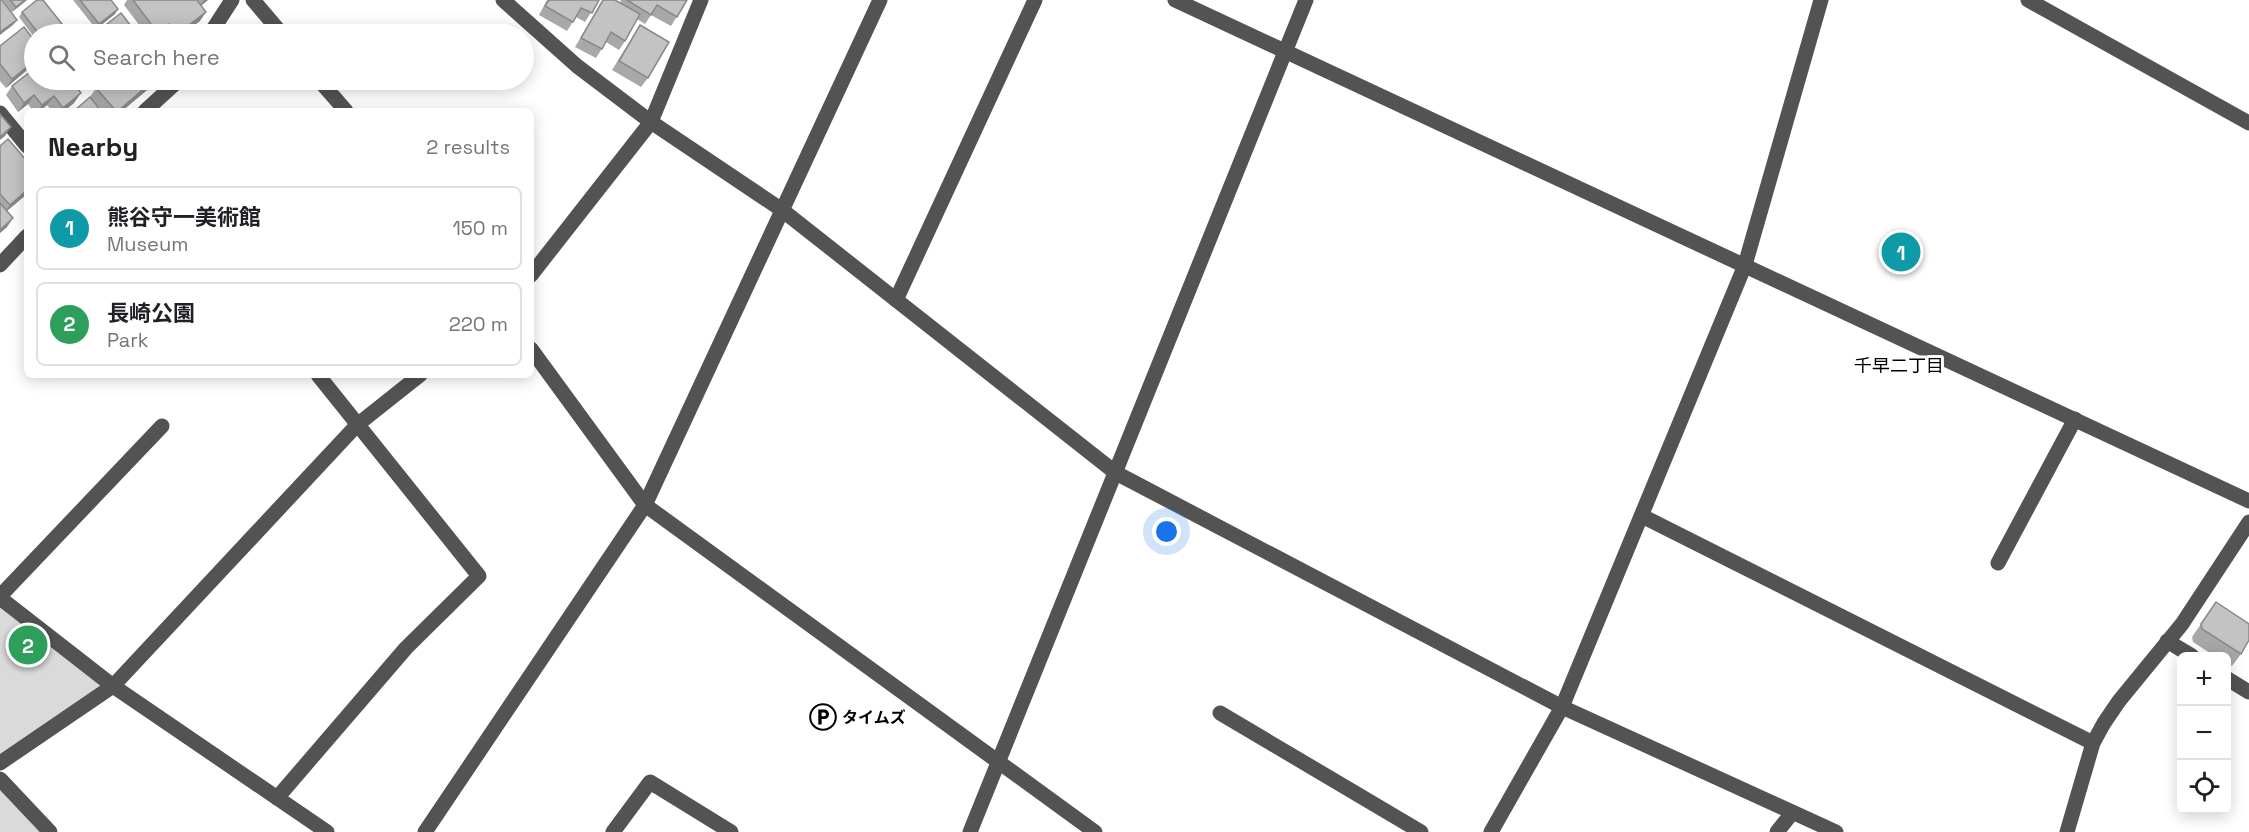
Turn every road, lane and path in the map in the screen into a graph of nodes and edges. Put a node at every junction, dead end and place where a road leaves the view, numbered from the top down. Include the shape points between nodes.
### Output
1 (232, 0) edge
2 (254, 0) edge
3 (503, 0) edge
4 (701, 0) edge
5 (880, 0) edge
6 (1035, 0) edge
7 (1175, 0) edge
8 (1306, 0) edge
9 (1821, 0) edge
10 (2028, 0) edge
11 (216, 24) edge
12 (274, 24) edge
13 (530, 24) edge
14 (534, 28) edge
15 (1285, 51) junction
16 (168, 90) edge
17 (328, 90) edge
18 (148, 108) edge
19 (343, 108) edge
20 (0, 113) edge
21 (651, 122) junction
22 (2249, 123) edge
23 (24, 142) edge
24 (782, 210) junction
25 (24, 240) edge
26 (0, 265) edge
27 (1745, 265) junction
28 (534, 271) edge
29 (896, 300) junction
30 (534, 353) edge
31 (320, 378) edge
32 (416, 378) edge
33 (2075, 419) junction
34 (357, 425) junction
35 (162, 426) dead end
36 (1116, 473) junction
37 (2249, 501) edge
38 (645, 506) junction
39 (1642, 516) junction
40 (2249, 522) edge
41 (1998, 563) dead end
42 (0, 597) edge
43 (2167, 641) junction
44 (2184, 652) edge
45 (2231, 681) edge
46 (113, 686) junction
47 (2249, 692) edge
48 (1562, 707) junction
49 (1220, 712) dead end
50 (2093, 743) junction
51 (998, 762) junction
52 (0, 763) edge
53 (0, 779) edge
54 (277, 798) junction
55 (1792, 813) junction
56 (50, 832) edge
57 (327, 832) edge
58 (425, 832) edge
59 (613, 832) edge
60 (731, 832) edge
61 (970, 832) edge
62 (1095, 832) edge
63 (1422, 832) edge
64 (1491, 832) edge
65 (1777, 832) edge
66 (1836, 832) edge
67 (2067, 832) edge

1 - 11 street
2 - 12 street
3 - 13 street
4 - 21 street
5 - 24 street
6 - 29 street
7 - 15 street
8 - 15 street
9 - 27 street
10 - 22 street
14 - 21 street
15 - 27 street
15 - 36 street
16 - 18 street
17 - 19 street
20 - 23 street
21 - 24 street
21 - 28 street
24 - 29 street
24 - 38 street
25 - 26 street
27 - 33 street
27 - 39 street
29 - 36 street
30 - 38 street
31 - 34 street
32 - 34 street
33 - 37 street
33 - 41 street
34 - 46 street
34 - 54 street via 479,576 406,648
35 - 42 street
36 - 48 street
36 - 51 street
38 - 51 street
38 - 58 street
39 - 48 street
39 - 50 street
40 - 43 street
42 - 46 street
43 - 44 street
43 - 50 street via 2118,701
45 - 47 street
46 - 52 street
46 - 54 street
48 - 55 street
48 - 64 street
49 - 63 street
50 - 67 street
51 - 61 street
51 - 62 street
53 - 56 street
54 - 57 street
55 - 65 street
55 - 66 street
59 - 60 street via 650,782

